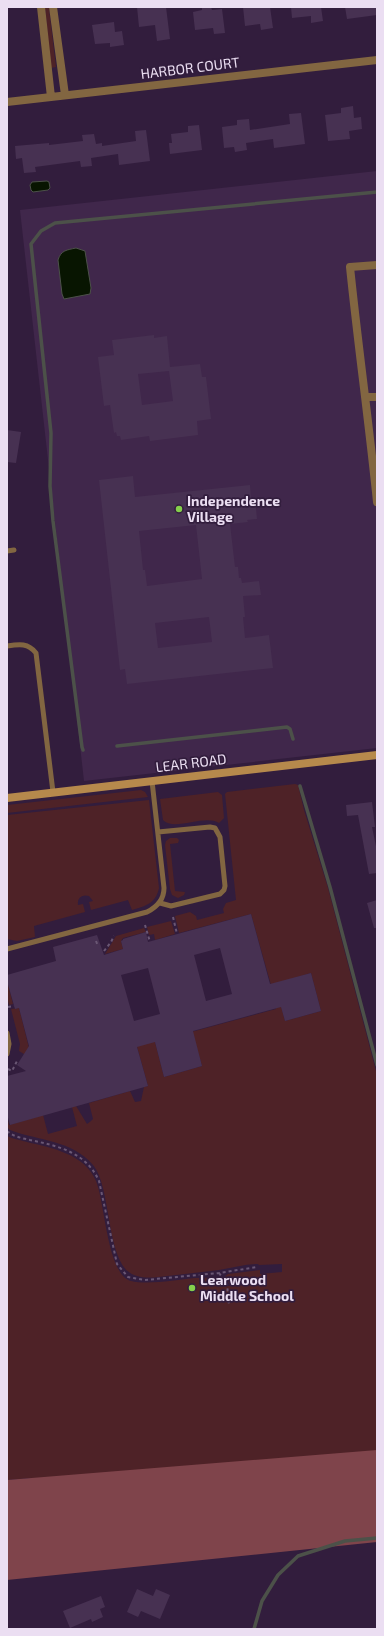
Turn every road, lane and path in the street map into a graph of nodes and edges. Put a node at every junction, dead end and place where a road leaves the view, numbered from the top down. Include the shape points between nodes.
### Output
1 (42, 7) edge
2 (53, 7) edge
3 (377, 60) edge
4 (65, 96) junction
5 (51, 97) junction
6 (7, 102) edge
7 (377, 266) edge
8 (365, 397) junction
9 (377, 397) edge
10 (377, 502) edge
11 (14, 550) dead end
12 (7, 551) edge
13 (7, 646) edge
14 (377, 756) edge
15 (152, 781) junction
16 (53, 792) junction
17 (7, 798) edge
18 (158, 832) junction
19 (160, 903) junction
20 (173, 917) dead end
21 (145, 925) dead end
22 (177, 934) dead end
23 (114, 936) dead end
24 (96, 941) dead end
25 (150, 942) dead end
26 (98, 946) dead end
27 (7, 949) edge
28 (104, 951) dead end
29 (14, 1006) dead end
30 (8, 1007) dead end
31 (7, 1033) edge
32 (7, 1054) edge
33 (18, 1059) dead end
34 (8, 1069) edge
35 (7, 1131) edge
36 (257, 1267) dead end
37 (219, 1273) junction
38 (229, 1306) dead end

1 - 5 street
2 - 4 street
3 - 4 street, HARBOR COURT
4 - 5 street, HARBOR COURT
5 - 6 street, HARBOR COURT
7 - 8 street via 350,266
8 - 9 street
8 - 10 street
11 - 12 lane
13 - 16 lane via 25,644 32,647 36,653
14 - 15 street, LEAR ROAD
15 - 16 street, LEAR ROAD
15 - 18 lane
16 - 17 street, LEAR ROAD
18 - 19 lane via 164,891
18 - 19 lane via 215,828 220,836 225,886 220,894 171,906
19 - 27 lane via 147,912
20 - 22 path
21 - 25 path
23 - 28 path
24 - 26 path
29 - 30 path
31 - 32 lane
33 - 34 path via 12,1071
35 - 37 path via 18,1137 67,1149 95,1172 117,1264 128,1277 145,1280
36 - 37 path
37 - 38 path via 227,1284

